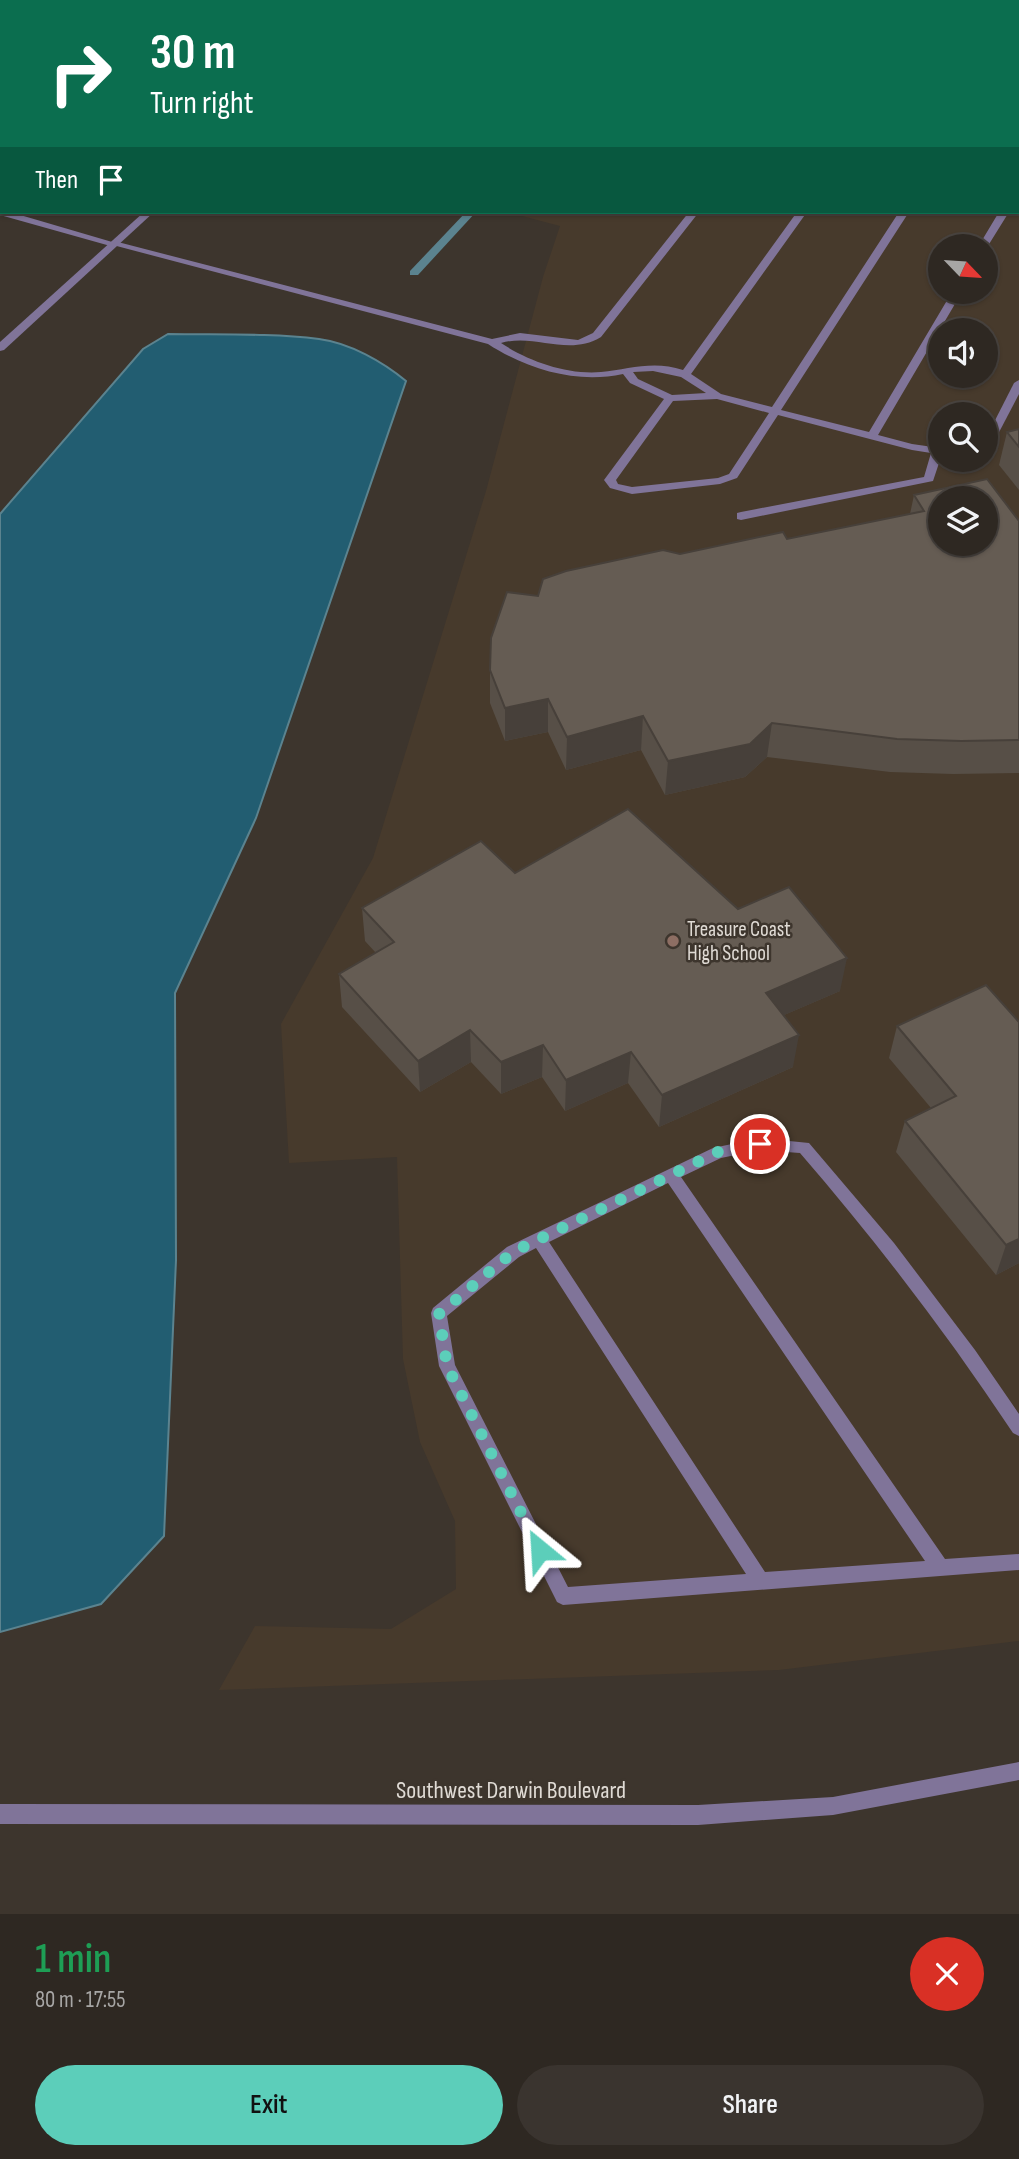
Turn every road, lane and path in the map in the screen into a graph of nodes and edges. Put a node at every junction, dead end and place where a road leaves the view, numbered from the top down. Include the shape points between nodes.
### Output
1 (7, 214) edge
2 (147, 214) edge
3 (692, 214) edge
4 (801, 214) edge
5 (903, 214) edge
6 (1003, 214) edge
7 (991, 234) edge
8 (114, 244) junction
9 (950, 304) edge
10 (492, 342) junction
11 (0, 348) edge
12 (626, 370) junction
13 (686, 373) junction
14 (1019, 383) edge
15 (717, 396) junction
16 (670, 398) junction
17 (776, 411) junction
18 (998, 421) edge
19 (1010, 434) edge
20 (872, 436) junction
21 (998, 437) edge
22 (928, 449) edge
23 (931, 472) edge
24 (741, 516) dead end
25 (671, 1175) junction
26 (539, 1240) junction
27 (1019, 1428) edge
28 (1019, 1562) edge
29 (941, 1569) junction
30 (761, 1582) junction
31 (1019, 1771) edge
32 (0, 1814) edge

1 - 8 street
2 - 8 street
3 - 10 street via 588,342 575,345 520,335
4 - 13 street
5 - 17 street
6 - 7 street
8 - 10 street
8 - 11 street
9 - 20 street
10 - 12 street via 509,355 578,374
12 - 13 street via 644,367
12 - 16 street via 634,381
13 - 15 street
14 - 18 street
15 - 16 street
15 - 17 street
16 - 17 street via 610,480 614,486 632,491 733,476
17 - 20 street
19 - 21 street
20 - 22 street
23 - 24 street via 929,479
25 - 26 street
25 - 27 street via 718,1152 760,1144 804,1147 982,1371
25 - 29 street
26 - 30 street
26 - 30 street via 513,1252 439,1314 447,1366 563,1595
28 - 29 street
29 - 30 street
31 - 32 street, Southwest Darwin Boulevard via 833,1806 698,1815

